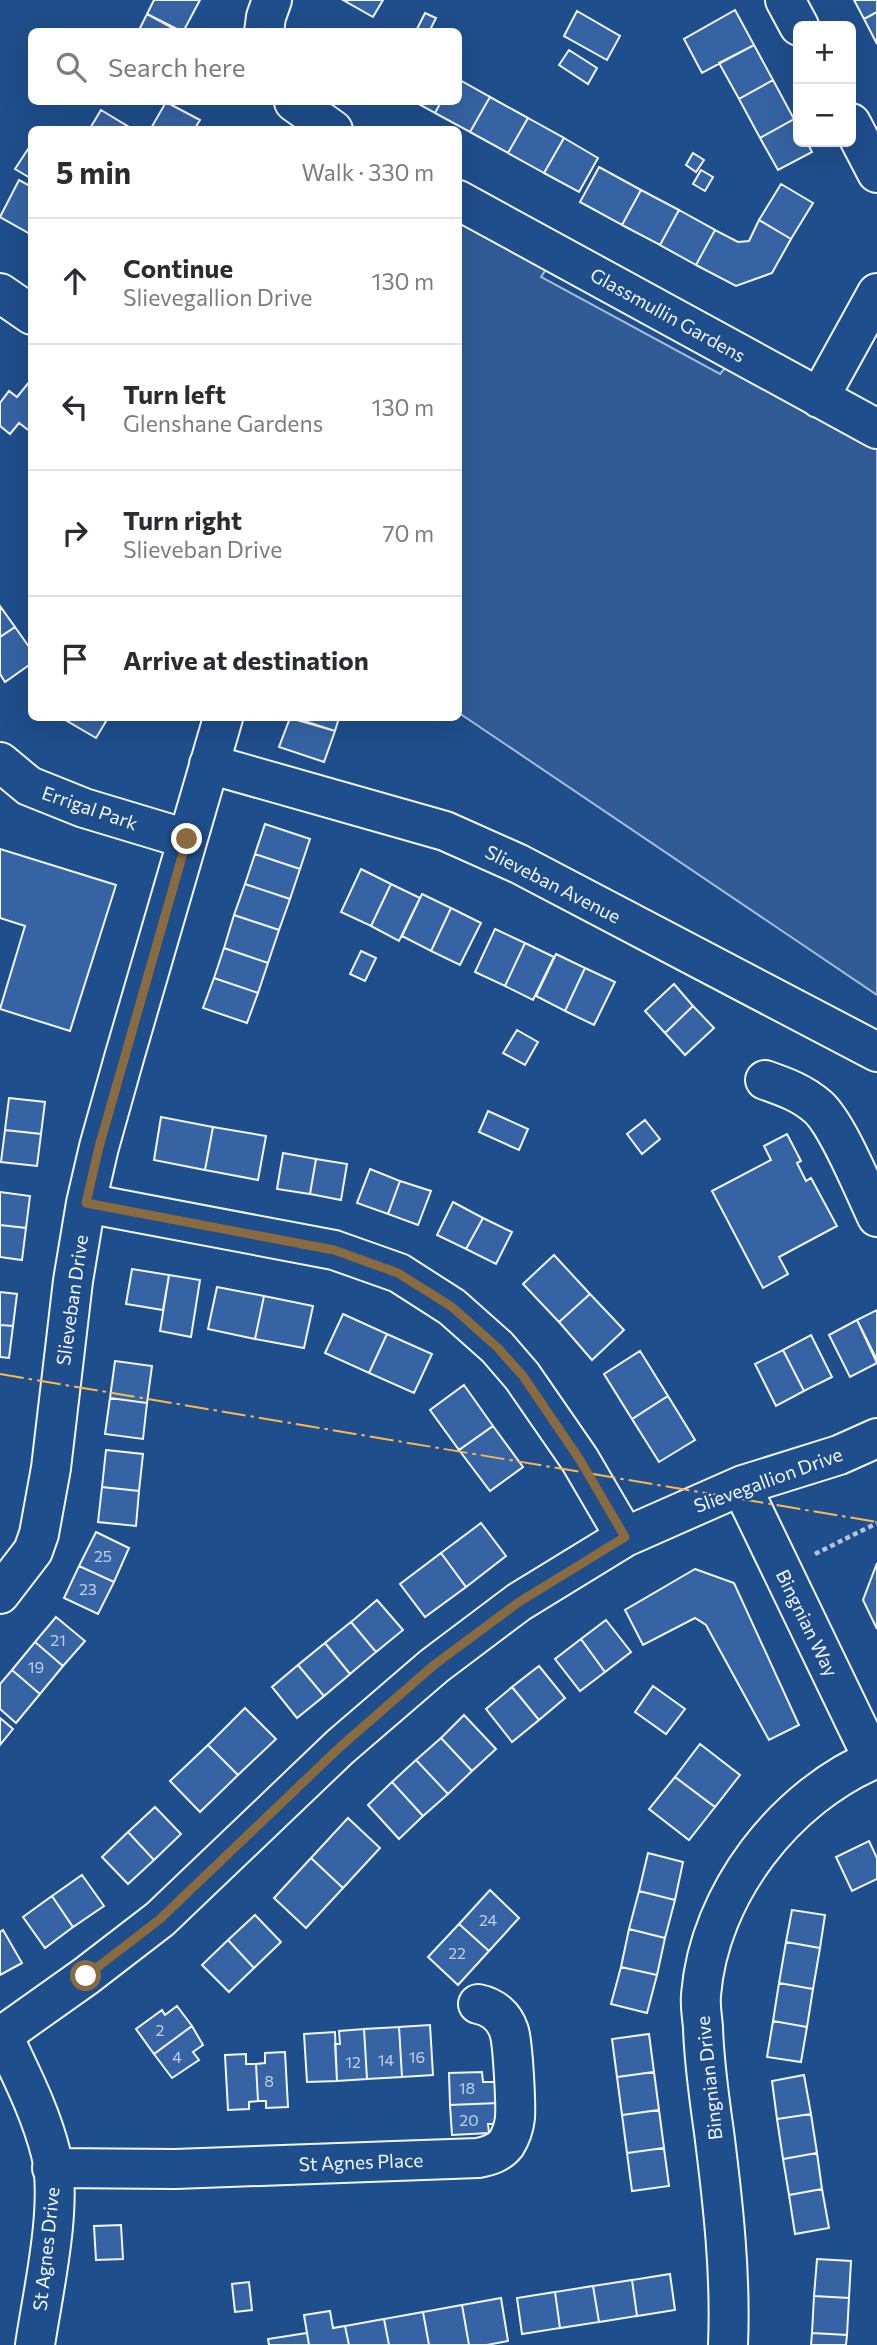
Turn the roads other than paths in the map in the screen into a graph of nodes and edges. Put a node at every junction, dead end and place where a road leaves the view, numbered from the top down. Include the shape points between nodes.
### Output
1 (272, 0) edge
2 (785, 0) edge
3 (796, 21) edge
4 (265, 28) edge
5 (298, 105) edge
6 (329, 126) edge
7 (856, 133) edge
8 (877, 173) edge
9 (462, 202) edge
10 (0, 293) edge
11 (877, 293) edge
12 (28, 312) edge
13 (819, 398) junction
14 (877, 429) edge
15 (222, 721) edge
16 (0, 762) edge
17 (209, 764) junction
18 (187, 839) junction
19 (877, 1052) edge
20 (765, 1080) dead end
21 (86, 1203) junction
22 (877, 1217) edge
23 (877, 1438) edge
24 (743, 1485) junction
25 (625, 1537) junction
26 (0, 1594) edge
27 (875, 1758) edge
28 (478, 2004) dead end
29 (1, 2036) edge
30 (52, 2168) junction
31 (35, 2345) edge
32 (728, 2345) edge

1 - 4 street
2 - 3 street
5 - 6 street
7 - 8 street
9 - 13 street, Glassmullin Gardens
10 - 12 street
11 - 13 street
13 - 14 street, Glassmullin Gardens
15 - 17 street, Slieveban Drive
16 - 18 street, Errigal Park via 29,786
17 - 18 street, Slieveban Drive
17 - 19 street, Slieveban Avenue via 444,831 519,864
18 - 21 street, Slieveban Drive
20 - 22 street via 797,1091 820,1108
21 - 25 street via 334,1250 398,1273 452,1307 523,1376
21 - 26 street, Slieveban Drive via 39,1534 33,1550
23 - 24 street, Slievegallion Drive
24 - 25 street, Slievegallion Drive
24 - 27 street, Bingnian Way
25 - 29 street, Slievegallion Drive via 519,1602 434,1665 340,1747 160,1919
27 - 32 street, Bingnian Drive via 823,1786 761,1846 733,1890 713,1937 701,1995 705,2072 725,2224
28 - 30 street, St Agnes Place via 499,2014 509,2033 513,2131 493,2155 188,2168
29 - 30 street, St Agnes Drive via 39,2115
30 - 31 street, St Agnes Drive via 53,2217

